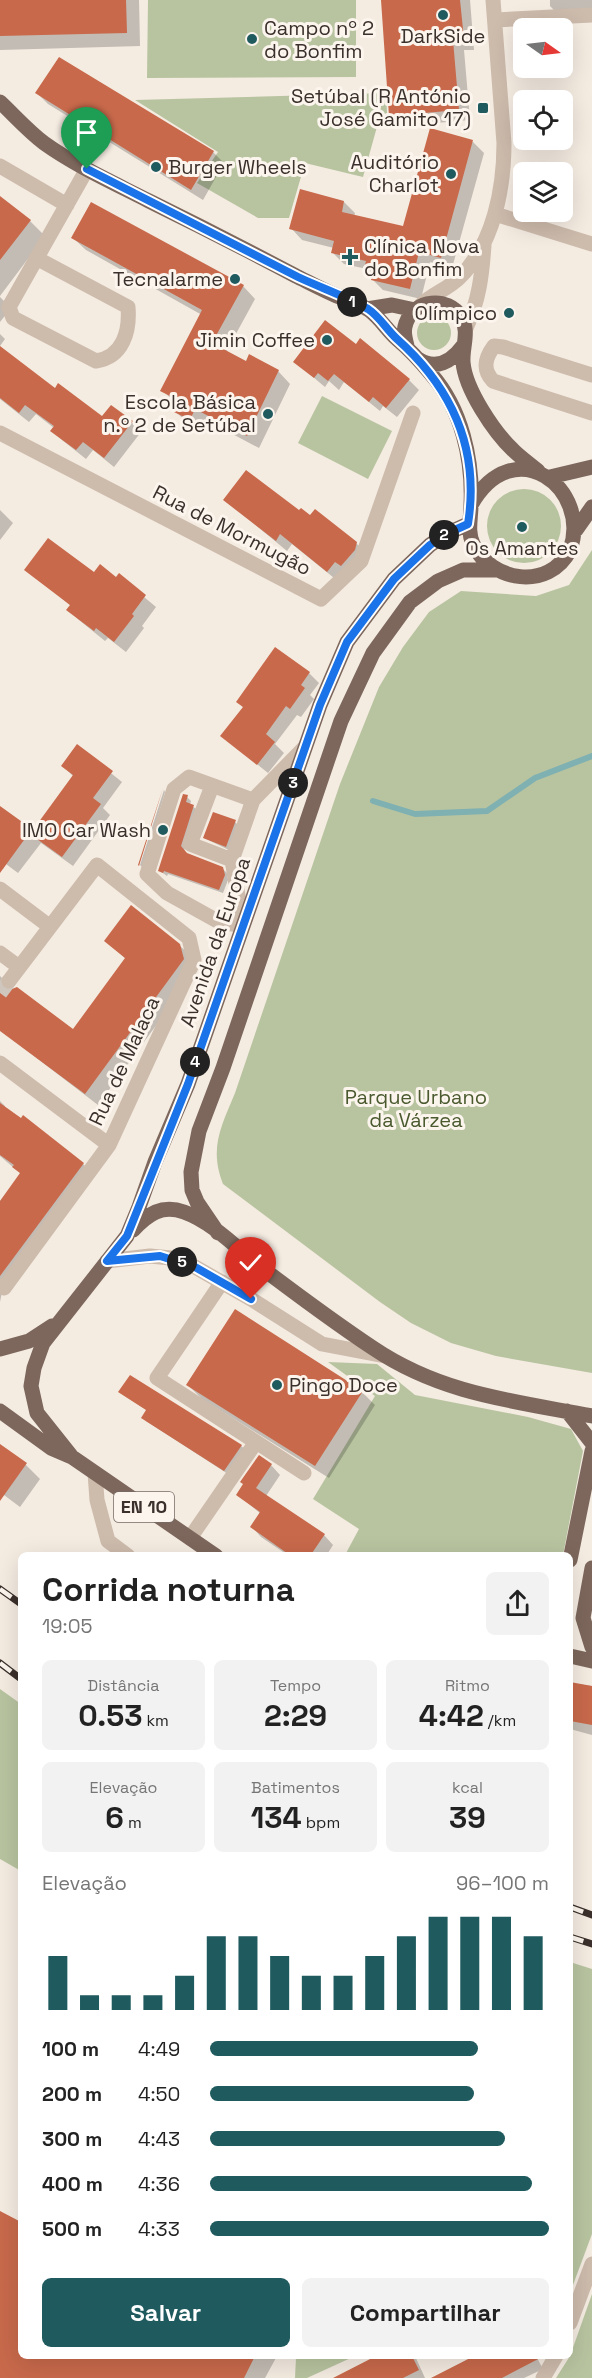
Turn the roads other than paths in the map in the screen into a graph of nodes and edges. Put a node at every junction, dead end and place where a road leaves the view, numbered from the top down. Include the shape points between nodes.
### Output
1 (493, 0) edge
2 (592, 15) edge
3 (495, 20) junction
4 (0, 102) edge
5 (0, 166) edge
6 (87, 169) junction
7 (67, 205) junction
8 (495, 214) junction
9 (484, 242) junction
10 (592, 244) edge
11 (36, 258) junction
12 (418, 308) junction
13 (367, 309) junction
14 (466, 328) junction
15 (463, 346) junction
16 (410, 351) junction
17 (592, 375) edge
18 (592, 412) edge
19 (413, 413) dead end
20 (0, 433) edge
21 (592, 467) edge
22 (545, 475) junction
23 (471, 506) junction
24 (592, 507) edge
25 (468, 524) junction
26 (576, 530) junction
27 (494, 570) junction
28 (305, 747) junction
29 (212, 786) junction
30 (252, 800) junction
31 (232, 860) junction
32 (0, 889) edge
33 (243, 925) junction
34 (49, 926) junction
35 (0, 953) edge
36 (19, 968) junction
37 (9, 981) tunnel mouth
38 (0, 1063) edge
39 (109, 1145) junction
40 (218, 1233) junction
41 (127, 1236) junction
42 (107, 1261) junction
43 (222, 1282) junction
44 (2, 1287) edge
45 (57, 1323) junction
46 (0, 1349) edge
47 (386, 1356) junction
48 (0, 1411) edge
49 (567, 1411) junction
50 (592, 1416) edge
51 (256, 1442) junction
52 (592, 1443) edge
53 (592, 1451) edge
54 (72, 1457) junction
55 (95, 1473) junction
56 (303, 1473) dead end
57 (190, 1538) junction
58 (123, 1552) edge
59 (210, 1552) edge
60 (572, 1552) edge
61 (592, 1568) edge
62 (592, 1647) edge
63 (573, 1657) edge
64 (592, 1661) edge
65 (592, 2264) edge
66 (573, 2315) edge
67 (554, 2359) edge
68 (543, 2378) edge

1 - 3 street
2 - 3 street
3 - 8 street via 504,164
4 - 6 main road via 43,142
5 - 7 street
6 - 7 street
6 - 13 main road
7 - 11 street
8 - 9 street
8 - 10 street
9 - 12 street via 459,279
9 - 14 street via 481,284
11 - 11 street via 9,307 13,318 96,361 106,360 120,348 126,334 128,307
12 - 13 main road
12 - 14 main road via 431,303 449,306
12 - 16 main road via 405,324
13 - 16 main road
14 - 15 main road
15 - 16 main road via 455,358 433,365 422,362
15 - 22 main road via 469,385 488,418 512,449
16 - 23 main road via 432,375 458,419 465,438
17 - 18 street via 503,346 494,346 485,366 493,381
19 - 20 street, Rua de Mormugão via 361,561 321,599
21 - 22 main road
22 - 23 main road via 530,469 511,470 494,477 480,489
22 - 26 main road via 562,486 572,500
23 - 25 main road
24 - 26 main road
25 - 27 main road via 481,558
25 - 28 main road, Avenida da Europa / EN 10 via 430,545 394,579 347,642
26 - 27 main road via 570,550 559,564 544,573 527,578
27 - 40 main road via 464,570 438,581 410,602 373,654 341,721 199,1131 191,1172 192,1190
28 - 30 street
28 - 33 main road, Avenida da Europa / EN 10
29 - 30 street
29 - 31 street via 190,844
29 - 33 street via 189,777 174,789 147,874 167,893 220,923
30 - 31 street
31 - 33 street
32 - 34 street
33 - 41 main road, Avenida da Europa / EN 10 via 188,1084
34 - 36 street
34 - 39 street, Rua de Malaca via 97,865 189,938 194,960
35 - 36 street
36 - 37 street
38 - 39 street
39 - 44 street, Rua de Malaca
40 - 41 main road via 187,1213 168,1209 142,1220
40 - 47 main road
41 - 42 main road, Avenida da Europa / EN 10
42 - 43 street via 160,1256 195,1267
42 - 45 main road, Avenida da Europa / EN 10
43 - 47 street via 322,1344
43 - 51 street via 156,1378
45 - 46 main road via 29,1341
45 - 54 main road, Avenida da Europa / EN 10 via 44,1343 31,1386 38,1413
47 - 49 main road via 420,1375 489,1398
48 - 54 main road via 51,1448
49 - 50 main road
49 - 52 main road
51 - 56 street
51 - 57 street
53 - 60 main road
54 - 55 main road, EN 10
55 - 57 main road, EN 10
55 - 58 street via 97,1500 108,1541
57 - 59 main road, EN 10
61 - 62 main road via 583,1618
63 - 64 main road
65 - 66 street
67 - 68 street

